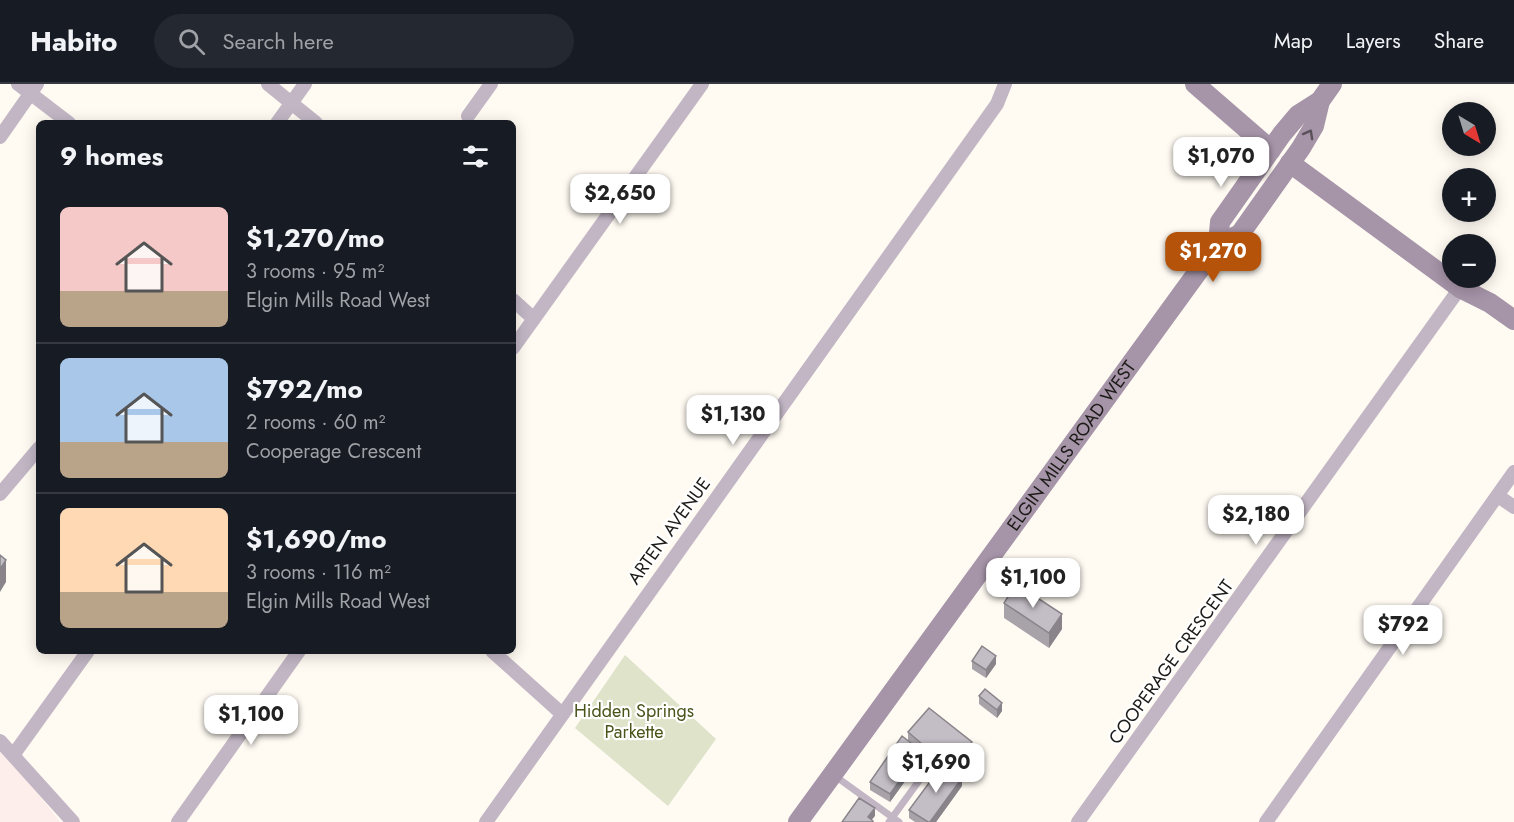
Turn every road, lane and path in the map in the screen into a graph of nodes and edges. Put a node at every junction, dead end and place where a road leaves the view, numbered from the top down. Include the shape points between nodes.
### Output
1 (18, 84) edge
2 (268, 84) edge
3 (305, 84) edge
4 (491, 84) edge
5 (702, 84) edge
6 (1005, 84) edge
7 (1195, 84) edge
8 (1332, 84) edge
9 (33, 89) edge
10 (1320, 101) junction
11 (292, 102) junction
12 (468, 116) dead end
13 (66, 120) edge
14 (279, 120) edge
15 (313, 120) edge
16 (0, 137) edge
17 (1271, 150) junction
18 (1290, 163) junction
19 (1218, 244) junction
20 (1442, 275) edge
21 (1460, 288) joint
22 (516, 303) edge
23 (534, 319) junction
24 (1514, 320) edge
25 (516, 344) edge
26 (36, 452) edge
27 (1514, 472) edge
28 (0, 494) edge
29 (1498, 496) junction
30 (1514, 507) edge
31 (86, 654) edge
32 (297, 654) edge
33 (495, 654) edge
34 (561, 713) junction
35 (0, 741) edge
36 (14, 754) junction
37 (929, 767) dead end
38 (833, 775) junction
39 (891, 819) edge
40 (73, 822) edge
41 (177, 822) edge
42 (486, 822) edge
43 (798, 822) edge
44 (899, 822) edge
45 (1078, 822) edge
46 (1266, 822) edge

1 - 9 street
2 - 11 street
3 - 11 street
4 - 12 street
5 - 23 street
6 - 34 street, ARTEN AVENUE via 997,104
7 - 17 main road
8 - 10 main road, ELGIN MILLS ROAD WEST
9 - 13 street
9 - 16 street
10 - 17 main road, ELGIN MILLS ROAD WEST via 1298,114
18 -> 10 main road, ELGIN MILLS ROAD WEST via 1314,126
11 - 14 street
11 - 15 street
17 - 18 street
17 - 19 main road, ELGIN MILLS ROAD WEST via 1220,222
18 - 19 main road, ELGIN MILLS ROAD WEST via 1240,234
18 - 20 main road
19 - 38 main road, ELGIN MILLS ROAD WEST
21 - 24 main road
21 - 45 street, COOPERAGE CRESCENT
22 - 23 street
23 - 25 street
26 - 28 street
27 - 29 street
29 - 30 street
29 - 46 street
31 - 36 street
32 - 41 street
33 - 34 street
34 - 42 street, ARTEN AVENUE
35 - 36 street
36 - 40 street
37 - 39 lane
38 - 39 lane
38 - 43 main road, ELGIN MILLS ROAD WEST
39 - 44 lane

